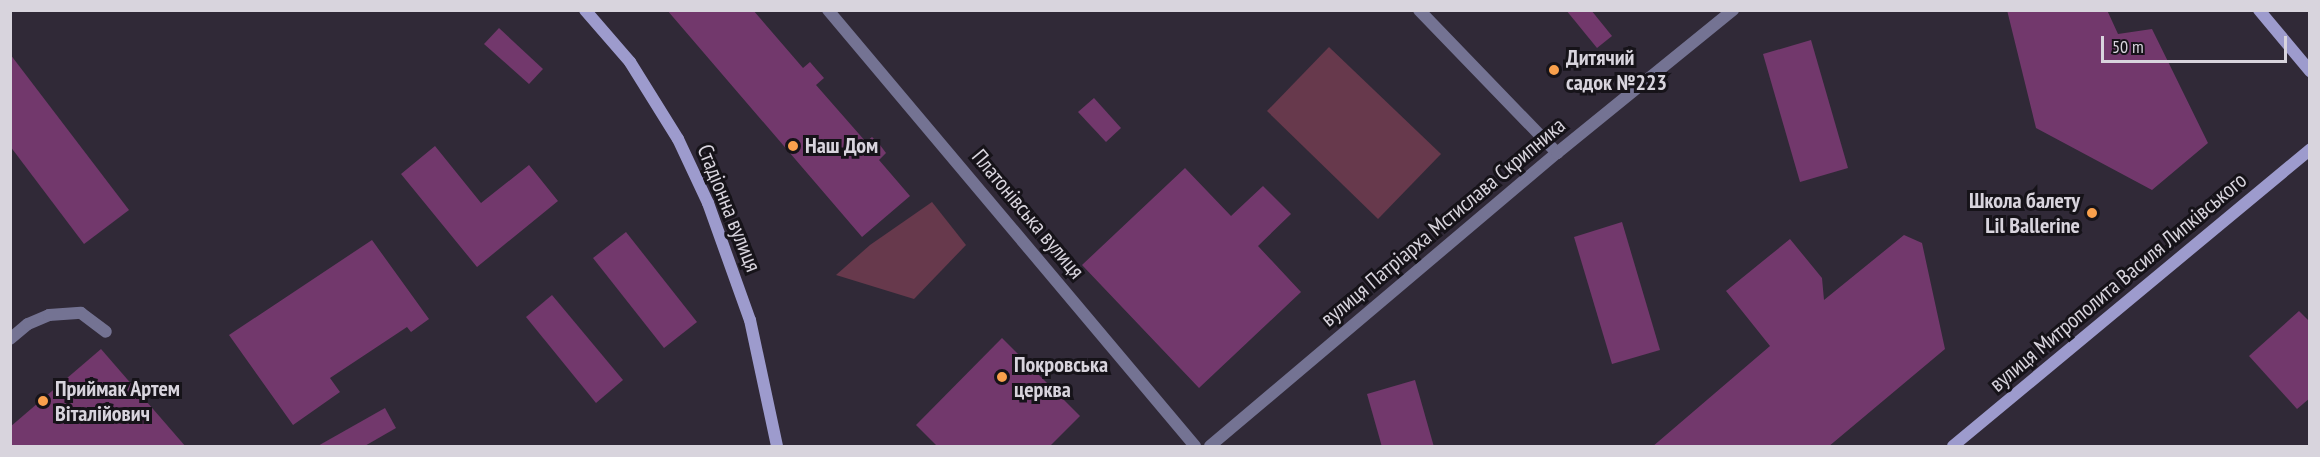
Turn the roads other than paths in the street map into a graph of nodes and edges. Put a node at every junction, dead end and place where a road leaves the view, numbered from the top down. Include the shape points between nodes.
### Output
1 (585, 10) edge
2 (828, 10) edge
3 (1419, 10) edge
4 (1733, 10) edge
5 (2259, 10) edge
6 (2310, 71) edge
7 (2310, 150) edge
8 (1557, 153) junction
9 (106, 332) dead end
10 (10, 339) edge
11 (777, 447) edge
12 (1195, 447) edge
13 (1210, 447) edge
14 (1953, 447) edge

1 - 11 street, Стадіонна вулиця via 630,62 678,139 708,203 750,320
2 - 12 street, Платонівська вулиця
3 - 8 street
4 - 8 street, вулиця Патріарха Мстислава Скрипника
5 - 6 street
7 - 14 street, вулиця Митрополита Василя Липківського
8 - 13 street, вулиця Патріарха Мстислава Скрипника
9 - 10 street via 81,313 49,315 28,324

